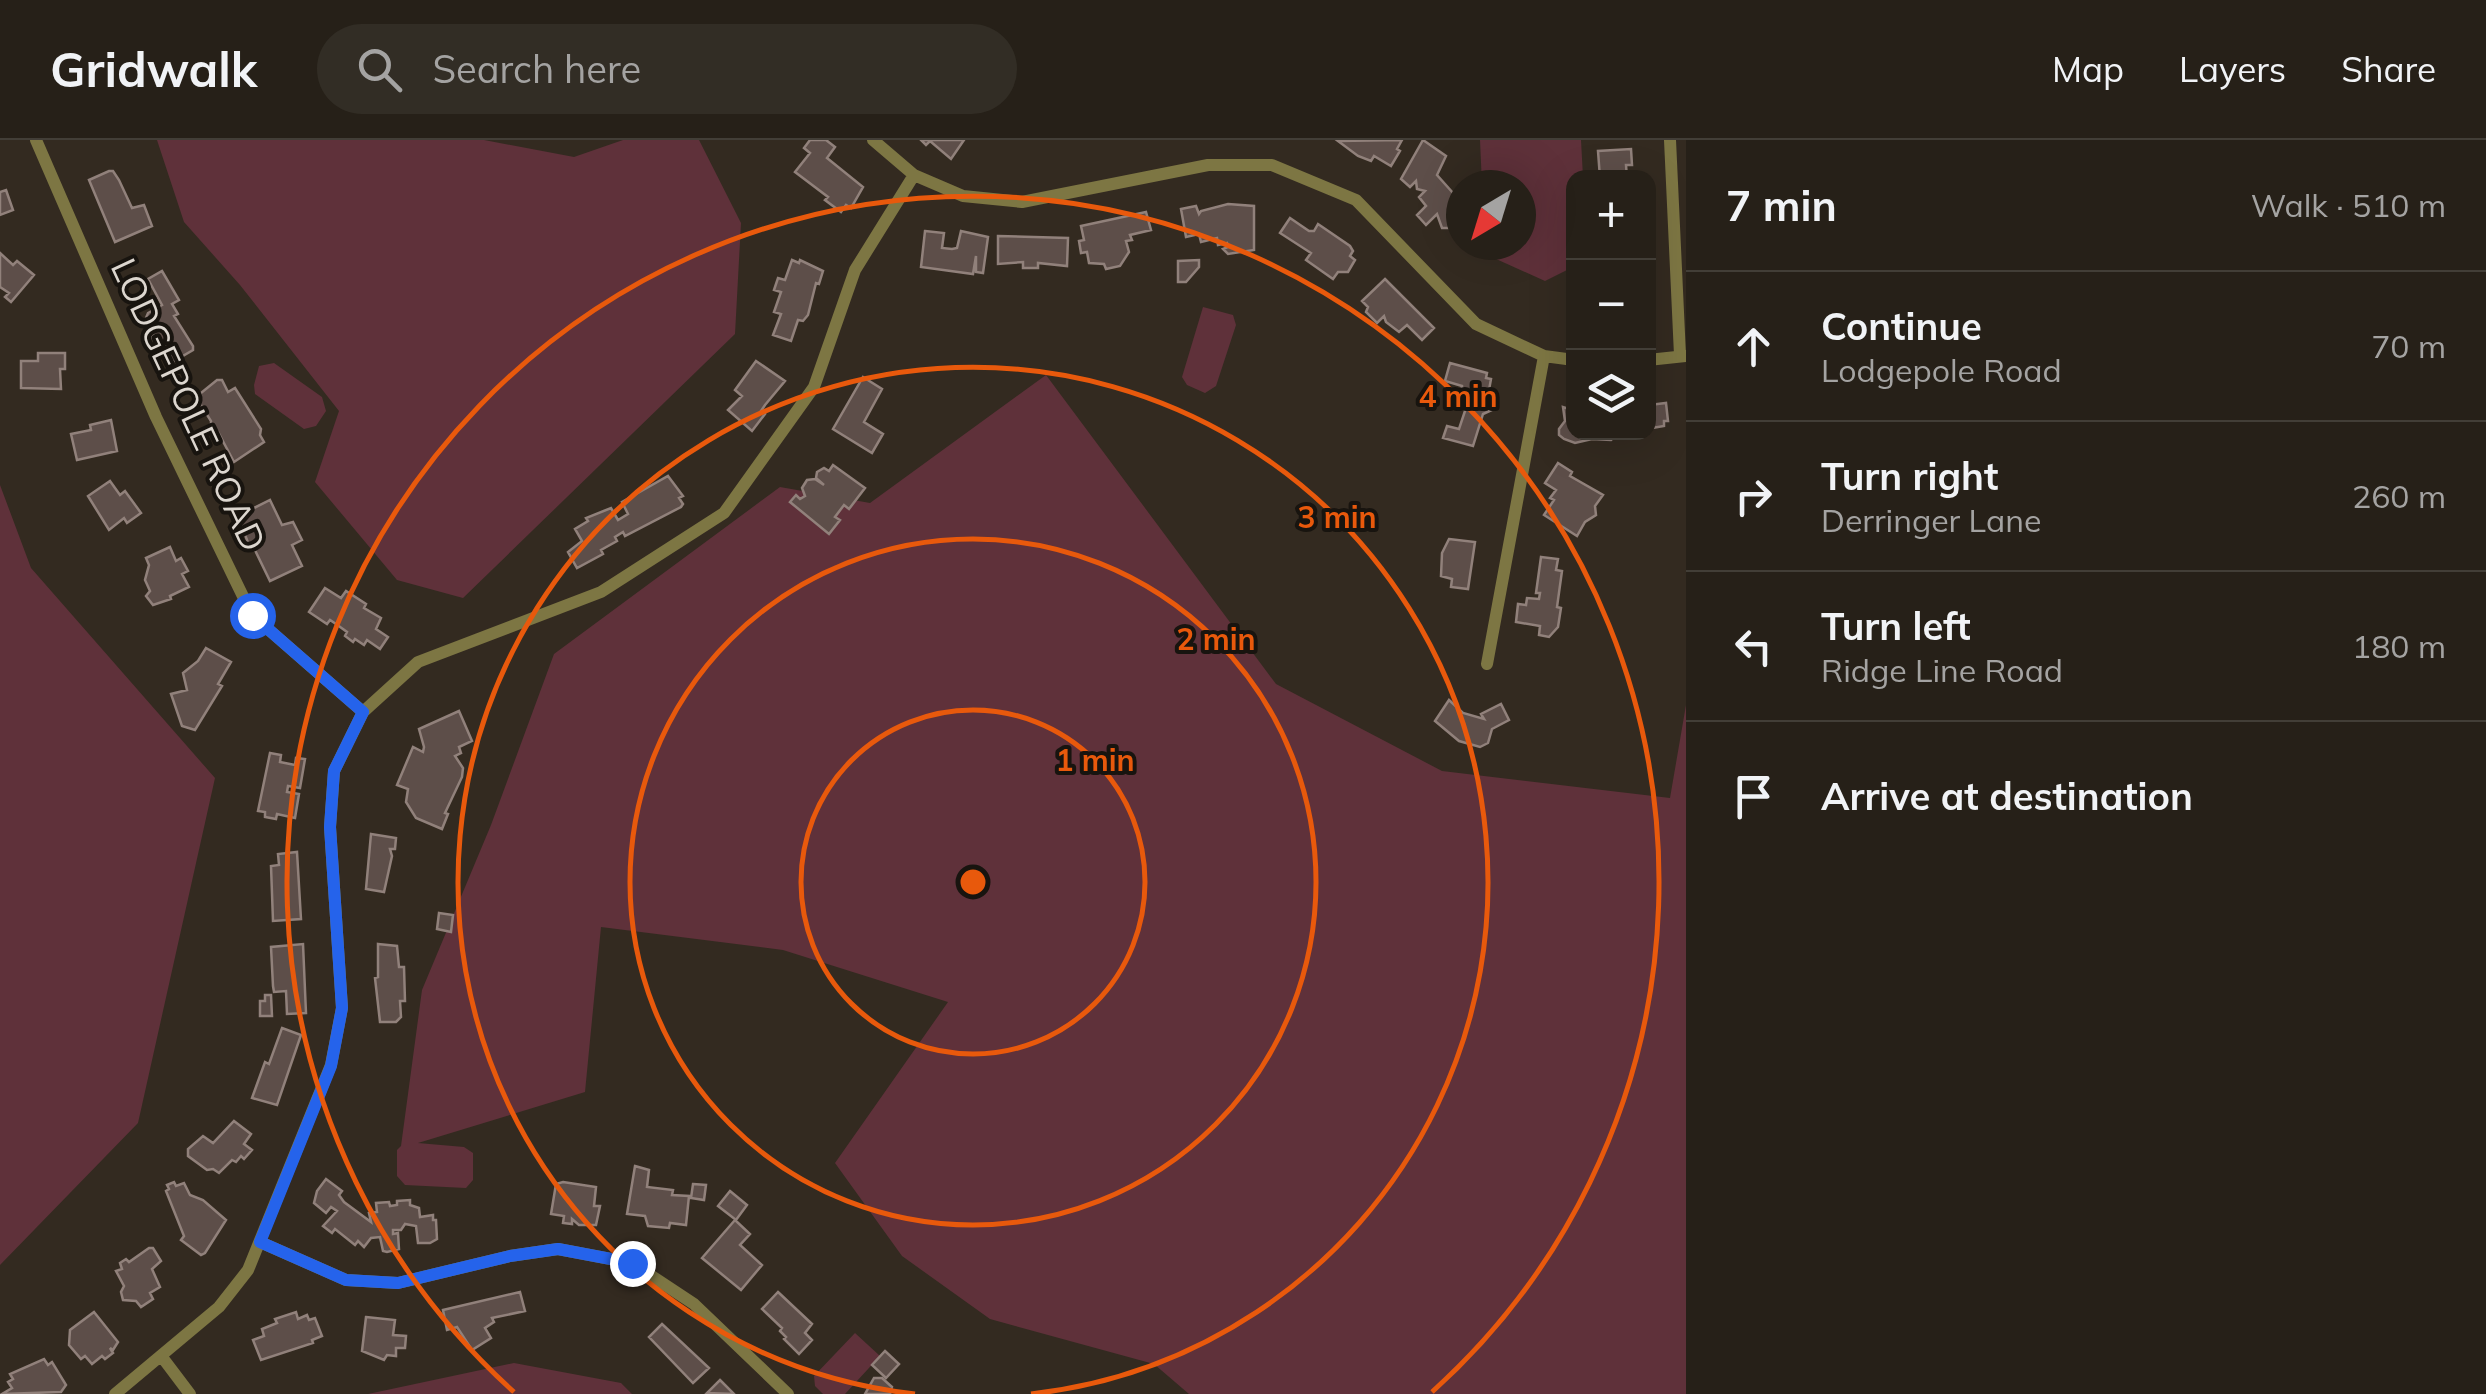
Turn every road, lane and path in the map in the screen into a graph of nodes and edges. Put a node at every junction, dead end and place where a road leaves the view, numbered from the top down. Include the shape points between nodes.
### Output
1 (36, 140) edge
2 (874, 140) edge
3 (1670, 140) edge
4 (914, 175) junction
5 (1544, 356) junction
6 (1683, 356) edge
7 (1566, 359) edge
8 (1656, 359) edge
9 (1487, 664) dead end
10 (363, 712) junction
11 (260, 1242) junction
12 (162, 1357) junction
13 (114, 1394) edge
14 (190, 1394) edge
15 (788, 1394) edge

1 - 10 street, LODGEPOLE ROAD via 156,417 252,615
2 - 4 street
3 - 6 street
4 - 5 street via 963,196 1022,202 1208,165 1272,164 1356,200 1476,324
4 - 10 street via 855,270 814,387 724,513 601,592 418,662
5 - 7 street
5 - 9 street
6 - 8 street
10 - 11 street via 334,771 330,827 342,1008 331,1066
11 - 12 street via 219,1306
11 - 15 street via 346,1280 380,1282 558,1249 632,1263 694,1304
12 - 13 street
12 - 14 street

